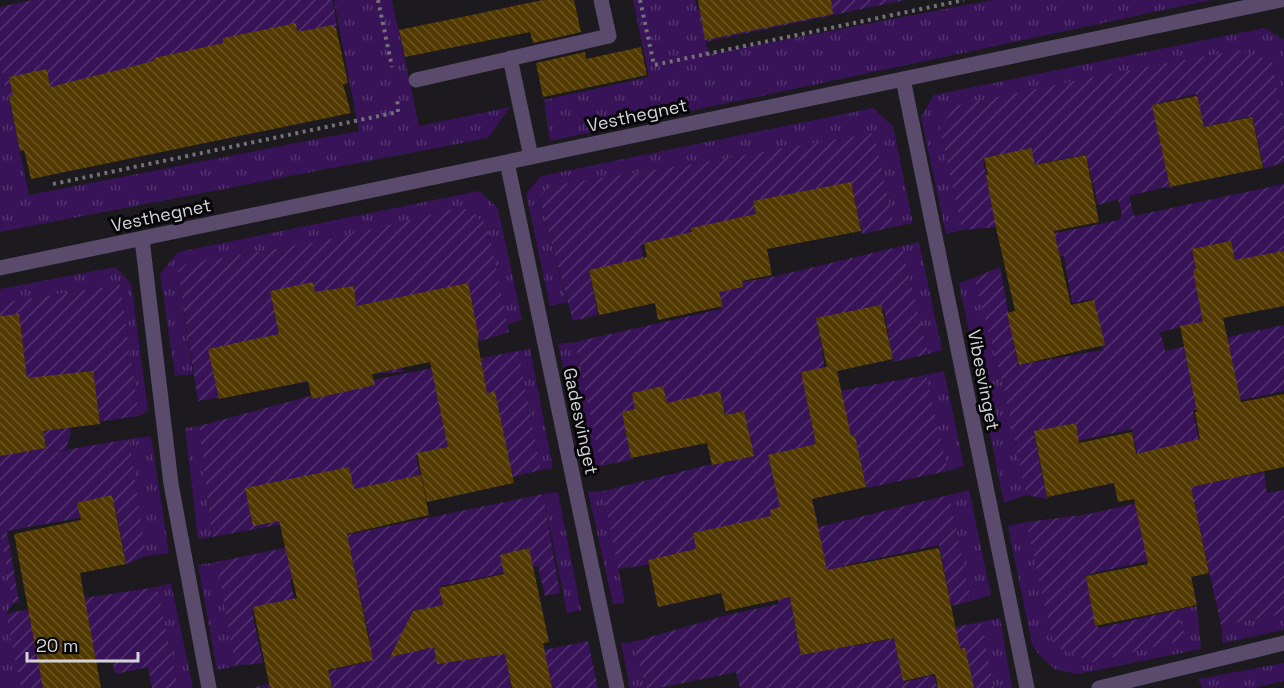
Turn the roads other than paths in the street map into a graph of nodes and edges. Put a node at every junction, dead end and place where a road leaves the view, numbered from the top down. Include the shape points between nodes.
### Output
1 (601, 0) edge
2 (1281, 0) edge
3 (1248, 3) edge
4 (510, 58) junction
5 (903, 79) junction
6 (416, 80) road end
7 (531, 157) junction
8 (507, 162) junction
9 (142, 239) junction
10 (0, 268) edge
11 (1284, 643) edge
12 (208, 688) edge
13 (617, 688) edge
14 (1027, 688) edge
15 (1099, 688) edge

1 - 4 street via 609,36
2 - 3 street, Vesthegnet
3 - 5 street, Vesthegnet
4 - 6 street
4 - 7 street
5 - 7 street, Vesthegnet
5 - 14 street, Vibesvinget
7 - 8 street, Vesthegnet
8 - 9 street, Vesthegnet
8 - 13 street, Gadesvinget
9 - 10 street, Vesthegnet
9 - 12 street via 171,484
11 - 15 street

